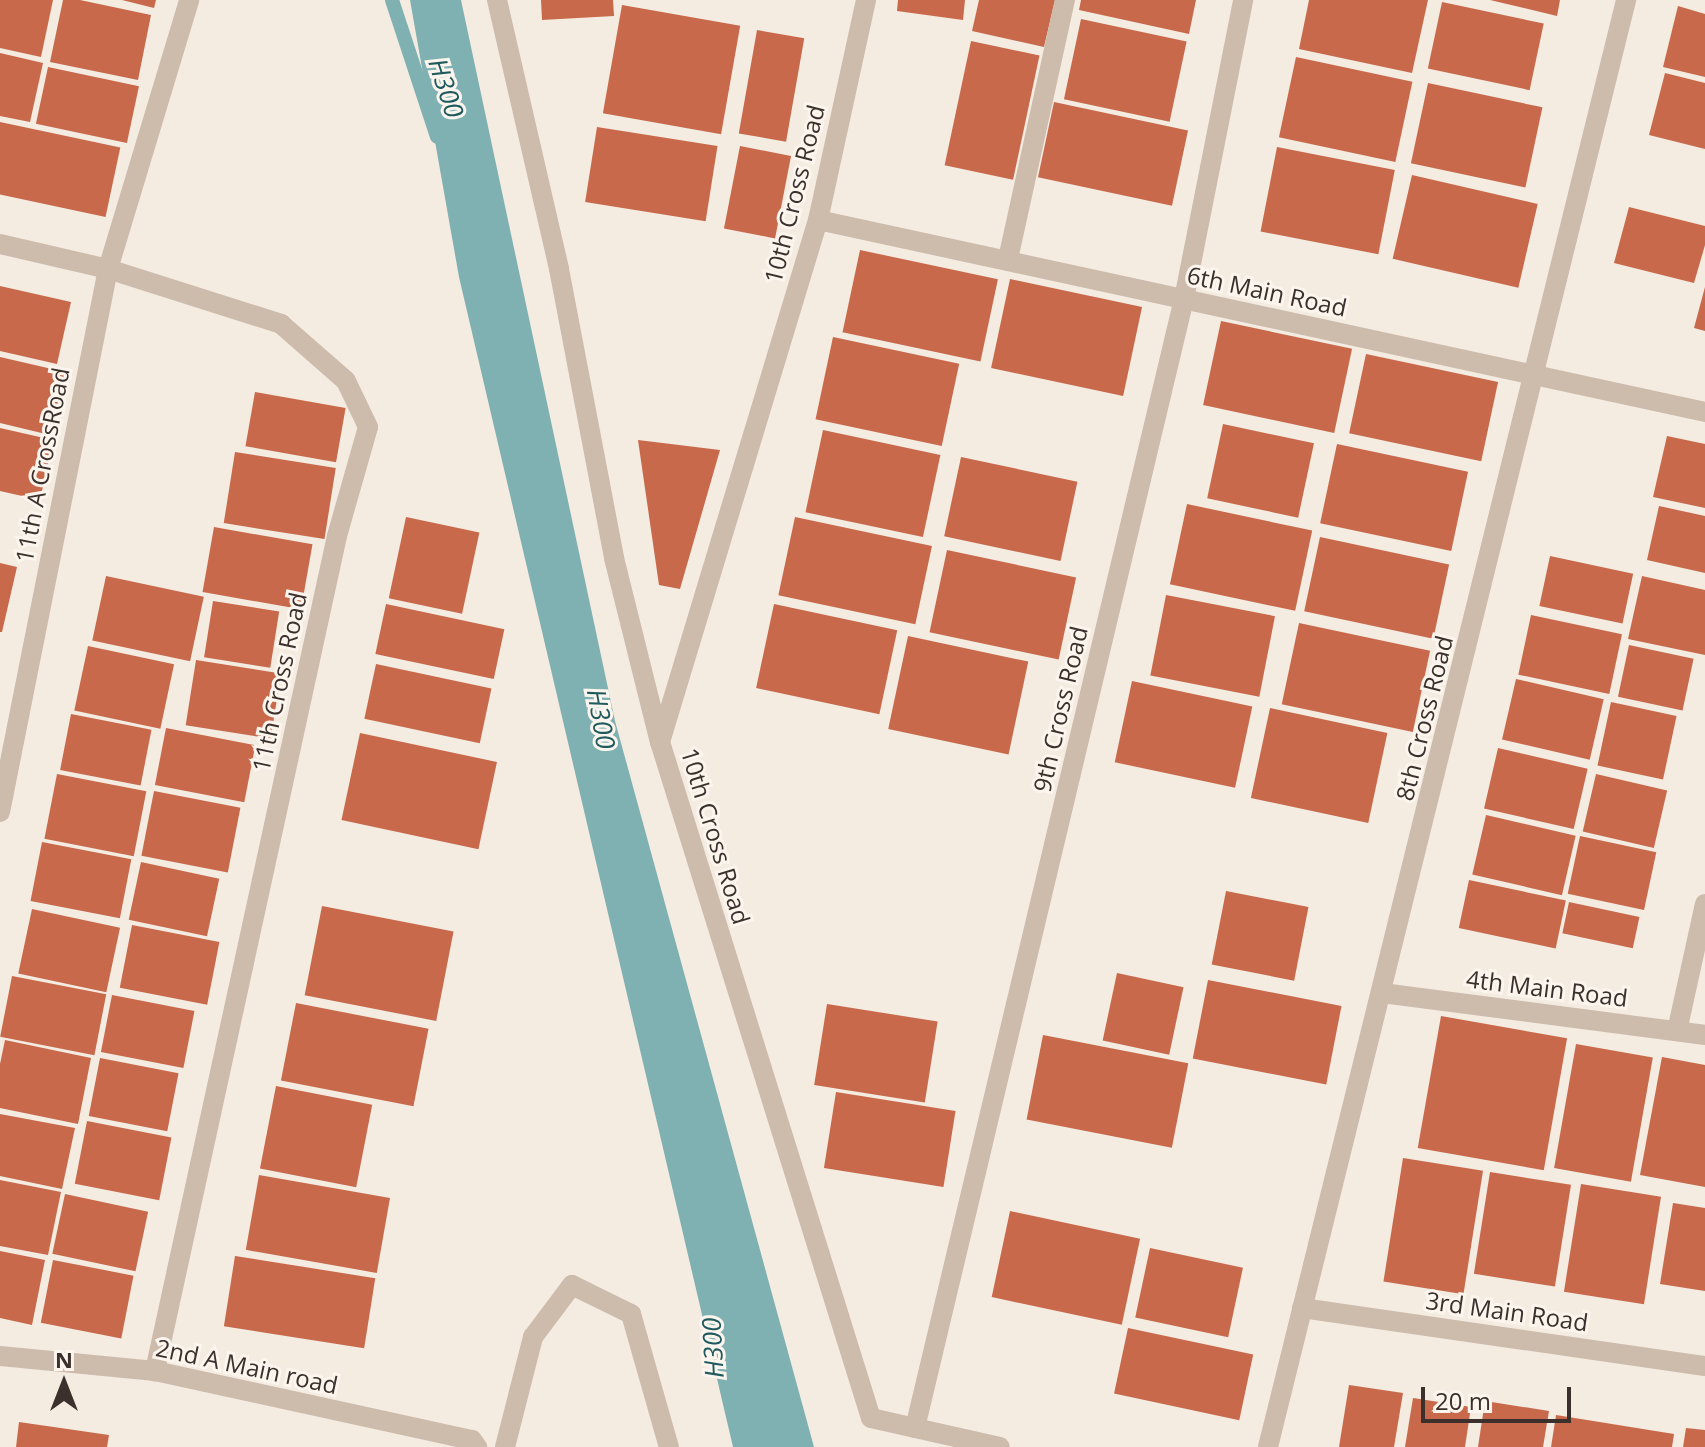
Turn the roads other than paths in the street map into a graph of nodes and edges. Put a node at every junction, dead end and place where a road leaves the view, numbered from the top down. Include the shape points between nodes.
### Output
1 (189, 0) edge
2 (497, 0) edge
3 (866, 0) edge
4 (1065, 0) edge
5 (1243, 0) edge
6 (1626, 0) edge
7 (818, 220) junction
8 (0, 244) edge
9 (1008, 259) junction
10 (108, 269) junction
11 (1184, 299) junction
12 (1536, 376) junction
13 (1705, 412) edge
14 (660, 742) junction
15 (0, 812) edge
16 (1705, 904) edge
17 (1382, 993) junction
18 (1677, 1031) junction
19 (1705, 1035) edge
20 (1302, 1308) junction
21 (0, 1356) edge
22 (1705, 1366) edge
23 (155, 1371) junction
24 (915, 1428) junction
25 (477, 1447) edge
26 (505, 1447) edge
27 (669, 1447) edge
28 (1000, 1447) edge
29 (1268, 1447) edge

1 - 10 street, 11th A CrossRoad
2 - 14 street via 559,269 614,558
3 - 7 street, 10th Cross Road
4 - 9 street
5 - 11 street, 9th Cross Road
6 - 12 street, 8th Cross Road
7 - 9 street, 6th Main Road
7 - 14 street, 10th Cross Road
8 - 10 street, 11th Cross Road
9 - 11 street, 6th Main Road
10 - 15 street, 11th A CrossRoad
10 - 23 street, 11th Cross Road via 281,324 346,381 368,427 337,536
11 - 12 street, 6th Main Road
11 - 24 street, 9th Cross Road
12 - 13 street, 6th Main Road
12 - 17 street, 8th Cross Road
14 - 24 street, 10th Cross Road via 871,1418
16 - 18 street
17 - 18 street, 4th Main Road
17 - 20 street, 8th Cross Road
18 - 19 street, 4th Main Road
20 - 22 street, 3rd Main Road
20 - 29 street, 8th Cross Road
21 - 23 street, 2nd A Main road
23 - 25 street, 2nd A Main road via 472,1440
24 - 28 street, 10th Cross Road
26 - 27 street via 533,1337 572,1285 631,1314

